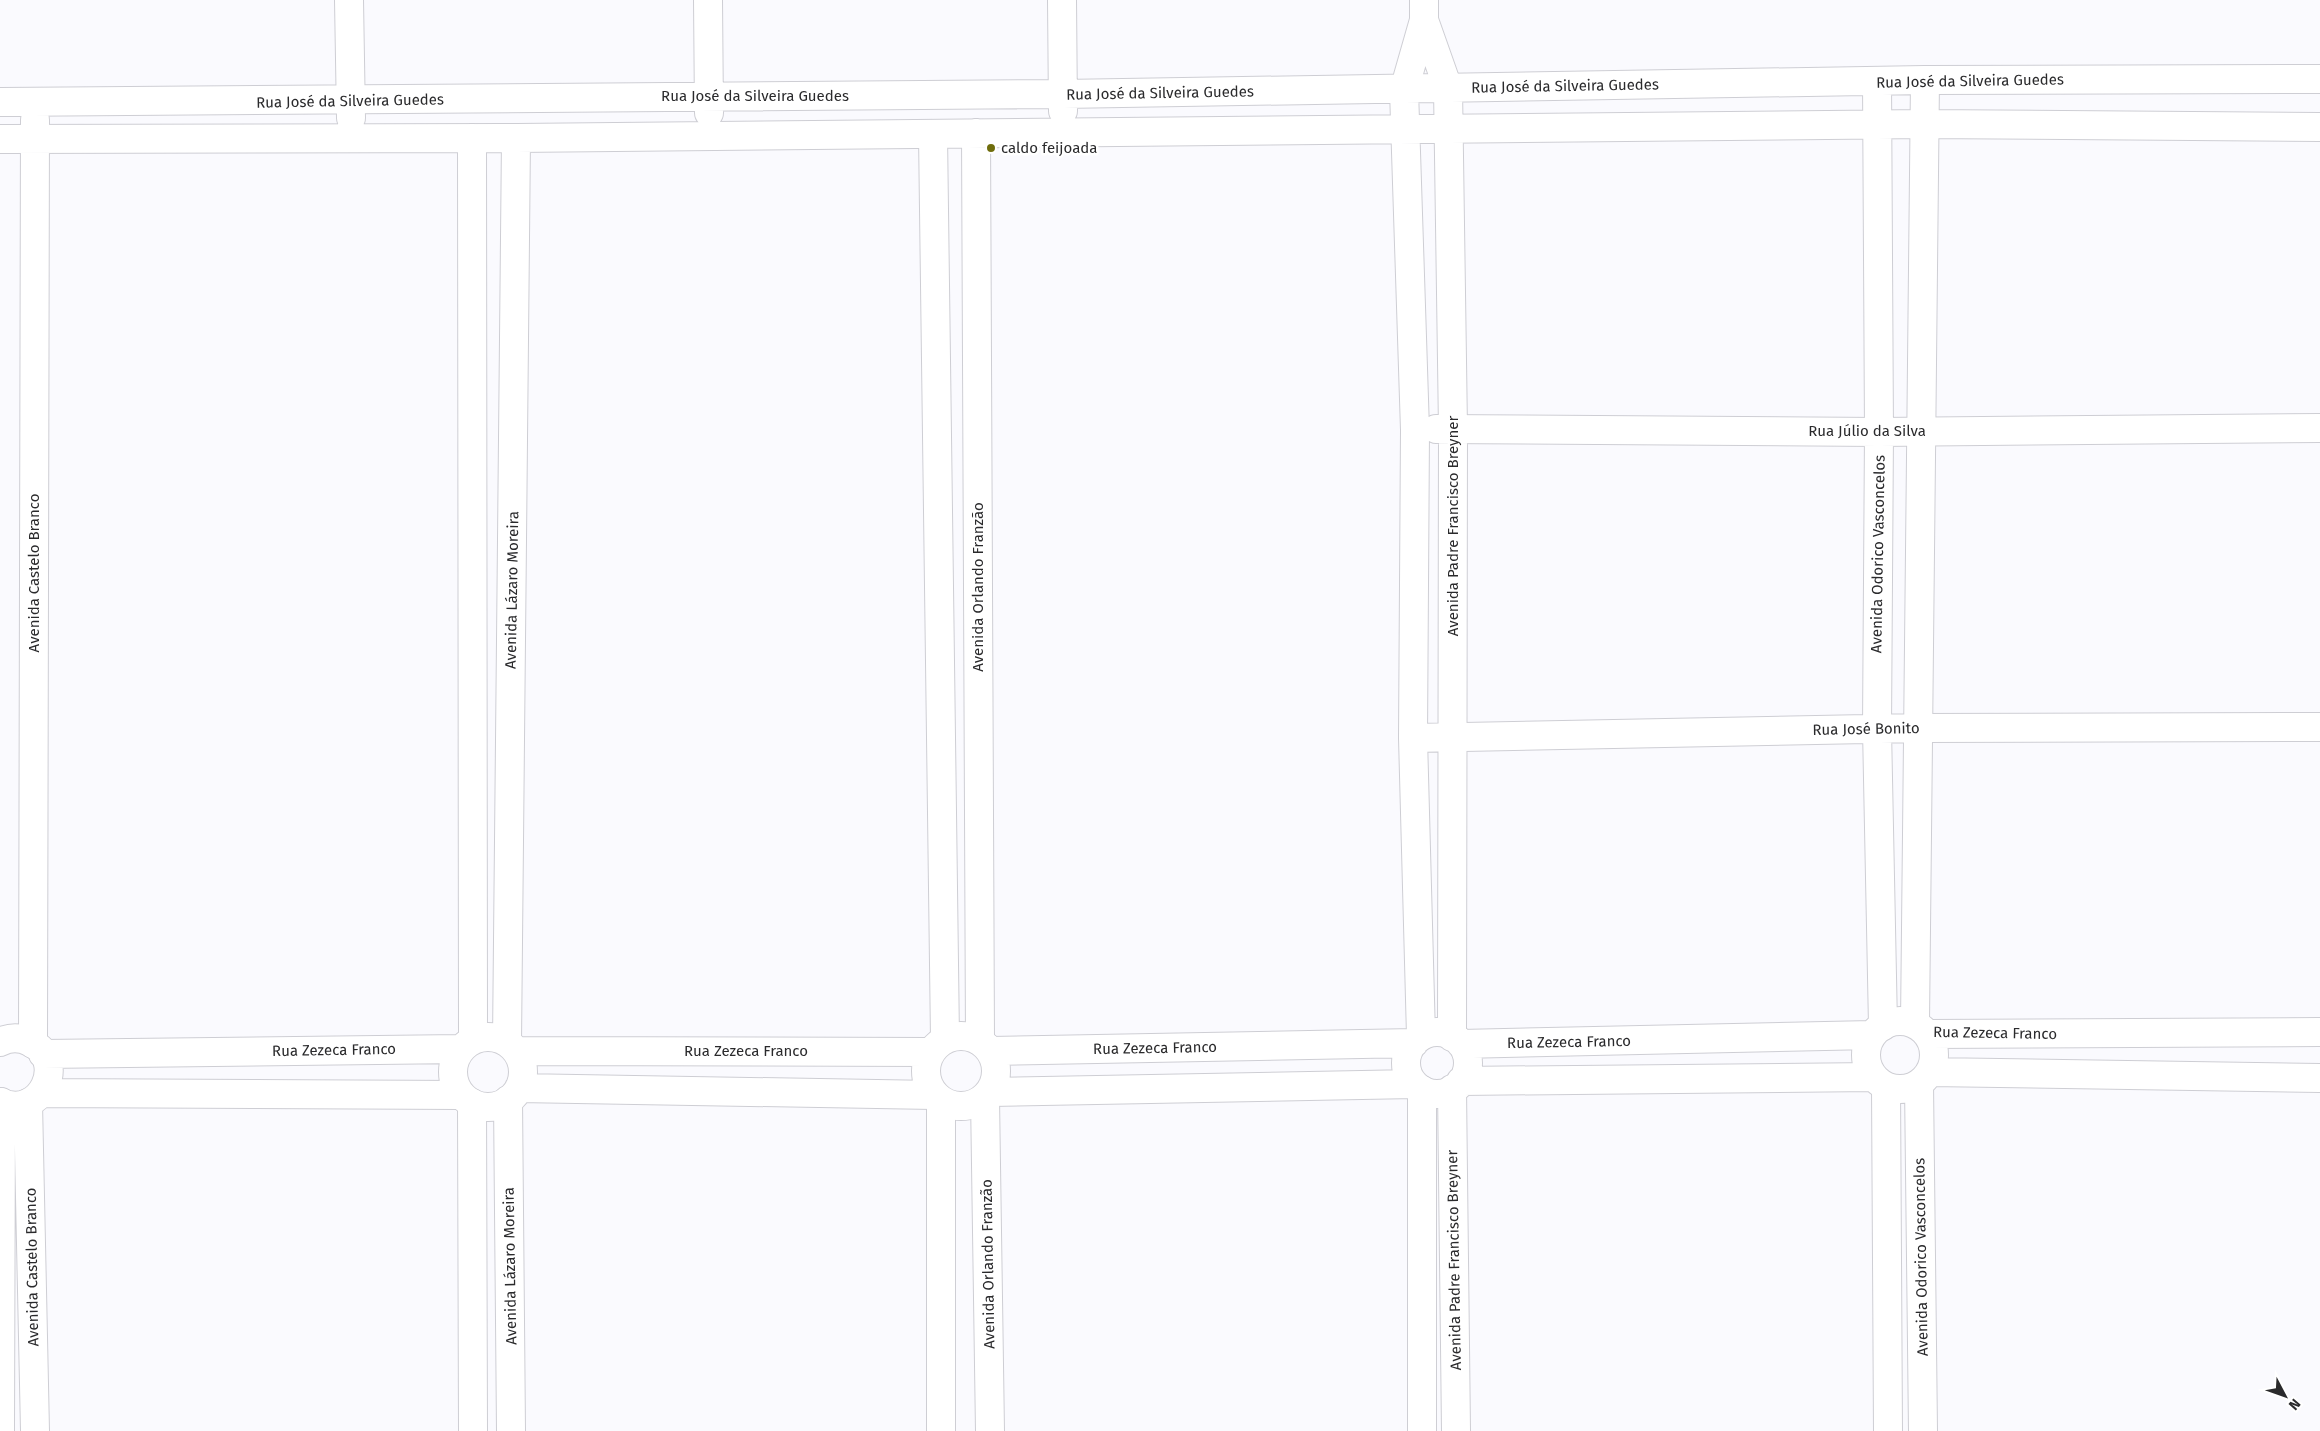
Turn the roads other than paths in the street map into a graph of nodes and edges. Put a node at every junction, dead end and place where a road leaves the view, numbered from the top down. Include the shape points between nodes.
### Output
1 (349, 0) edge
2 (708, 0) edge
3 (1062, 0) edge
4 (1424, 10) edge
5 (2320, 79) edge
6 (1925, 80) junction
7 (1877, 82) junction
8 (1448, 88) junction
9 (1404, 90) junction
10 (1063, 94) junction
11 (709, 96) junction
12 (350, 101) junction
13 (0, 102) edge
14 (35, 103) junction
15 (1924, 124) junction
16 (1878, 125) junction
17 (2320, 127) edge
18 (1406, 130) junction
19 (1448, 130) junction
20 (1063, 132) junction
21 (976, 133) junction
22 (933, 134) junction
23 (708, 136) junction
24 (351, 137) junction
25 (472, 138) junction
26 (516, 138) junction
27 (0, 139) edge
28 (35, 139) junction
29 (2320, 428) edge
30 (1453, 429) junction
31 (1415, 430) junction
32 (1922, 431) junction
33 (1880, 432) junction
34 (2320, 727) edge
35 (1918, 728) junction
36 (1877, 729) junction
37 (1453, 737) junction
38 (1413, 738) junction
39 (1921, 1029) junction
40 (1878, 1031) junction
41 (2320, 1032) edge
42 (1417, 1040) junction
43 (1456, 1040) junction
44 (0, 1042) edge
45 (467, 1044) junction
46 (512, 1046) junction
47 (938, 1046) junction
48 (985, 1046) junction
49 (38, 1049) junction
50 (1925, 1078) junction
51 (2320, 1078) edge
52 (1880, 1082) junction
53 (1456, 1085) junction
54 (1418, 1087) junction
55 (514, 1094) junction
56 (987, 1095) junction
57 (35, 1098) junction
58 (938, 1098) junction
59 (466, 1099) junction
60 (1, 1102) edge
61 (0, 1247) edge
62 (31, 1247) junction
63 (0, 1431) edge
64 (35, 1431) edge
65 (473, 1431) edge
66 (511, 1431) edge
67 (941, 1431) edge
68 (990, 1431) edge
69 (1422, 1431) edge
70 (1456, 1431) edge
71 (1888, 1431) edge
72 (1923, 1431) edge

1 - 12 street
2 - 11 street
3 - 10 street
4 - 8 street, Avenida Padre Francisco Breyner
4 - 9 street, Avenida Padre Francisco Breyner
5 - 6 street, Rua José da Silveira Guedes
6 - 7 street, Rua José da Silveira Guedes
6 - 15 street, Avenida Odorico Vasconcelos
7 - 8 street, Rua José da Silveira Guedes
7 - 16 street, Avenida Odorico Vasconcelos
8 - 9 street, Rua José da Silveira Guedes
8 - 19 street, Avenida Padre Francisco Breyner
9 - 10 street, Rua José da Silveira Guedes
9 - 18 street, Avenida Padre Francisco Breyner
10 - 11 street, Rua José da Silveira Guedes
10 - 20 street
11 - 12 street, Rua José da Silveira Guedes
11 - 23 street
12 - 14 street, Rua José da Silveira Guedes
12 - 24 street
13 - 14 street, Rua José da Silveira Guedes
14 - 28 street, Avenida Castelo Branco
15 - 16 street
15 - 17 street
15 - 32 street, Avenida Odorico Vasconcelos
16 - 19 street
16 - 33 street, Avenida Odorico Vasconcelos
18 - 19 street
18 - 20 street
18 - 31 street, Avenida Padre Francisco Breyner
19 - 30 street, Avenida Padre Francisco Breyner
20 - 21 street
21 - 22 street
21 - 48 street, Avenida Orlando Franzão
22 - 23 street
22 - 47 street
23 - 26 street
24 - 25 street
24 - 28 street
25 - 26 street
25 - 45 street
26 - 46 street, Avenida Lázaro Moreira
27 - 28 street
28 - 49 street, Avenida Castelo Branco
29 - 32 street, Rua Júlio da Silva
30 - 31 street, Rua Júlio da Silva
30 - 33 street, Rua Júlio da Silva
30 - 37 street, Avenida Padre Francisco Breyner
31 - 38 street, Avenida Padre Francisco Breyner
32 - 33 street, Rua Júlio da Silva
32 - 35 street, Avenida Odorico Vasconcelos
33 - 36 street, Avenida Odorico Vasconcelos
34 - 35 street, Rua José Bonito
35 - 36 street, Rua José Bonito
35 - 39 street, Avenida Odorico Vasconcelos
36 - 37 street, Rua José Bonito
36 - 40 street, Avenida Odorico Vasconcelos
37 - 38 street, Rua José Bonito
37 - 43 street, Avenida Padre Francisco Breyner
38 - 42 street, Avenida Padre Francisco Breyner
39 - 40 street, Rua Zezeca Franco via 1899,1021
39 - 41 street, Rua Zezeca Franco
39 - 50 street, Avenida Odorico Vasconcelos via 1935,1053
40 - 43 street, Rua Zezeca Franco
40 - 52 street, Avenida Odorico Vasconcelos via 1866,1057
42 - 43 street, Rua Zezeca Franco via 1440,1032
42 - 48 street, Rua Zezeca Franco
42 - 54 street, Avenida Padre Francisco Breyner via 1408,1053 1406,1063 1408,1075
43 - 53 street, Avenida Padre Francisco Breyner via 1467,1058 1467,1067
44 - 49 street, Rua Zezeca Franco via 24,1039
45 - 46 street, Rua Zezeca Franco via 490,1036
45 - 49 street, Rua Zezeca Franco
45 - 59 street via 454,1060 452,1072 454,1084
46 - 47 street, Rua Zezeca Franco
46 - 55 street, Avenida Lázaro Moreira via 523,1072
47 - 48 street, Rua Zezeca Franco via 966,1036
47 - 58 street via 927,1063 926,1074 928,1085
48 - 56 street, Avenida Orlando Franzão via 994,1059 997,1076
49 - 57 street, Avenida Castelo Branco via 47,1062 48,1078
50 - 51 street
50 - 52 street via 1903,1089
50 - 72 street, Avenida Odorico Vasconcelos
52 - 53 street
52 - 71 street, Avenida Odorico Vasconcelos
53 - 54 street via 1437,1094
53 - 70 street, Avenida Padre Francisco Breyner
54 - 56 street
54 - 69 street, Avenida Padre Francisco Breyner
55 - 58 street
55 - 59 street via 500,1105 490,1106
55 - 66 street, Avenida Lázaro Moreira
56 - 58 street via 967,1106 953,1106
56 - 68 street, Avenida Orlando Franzão
57 - 59 street
57 - 60 street via 15,1106
57 - 62 street, Avenida Castelo Branco
58 - 67 street
59 - 65 street
60 - 61 street, Avenida Castelo Branco
61 - 62 street
61 - 63 street, Avenida Castelo Branco
62 - 64 street, Avenida Castelo Branco

